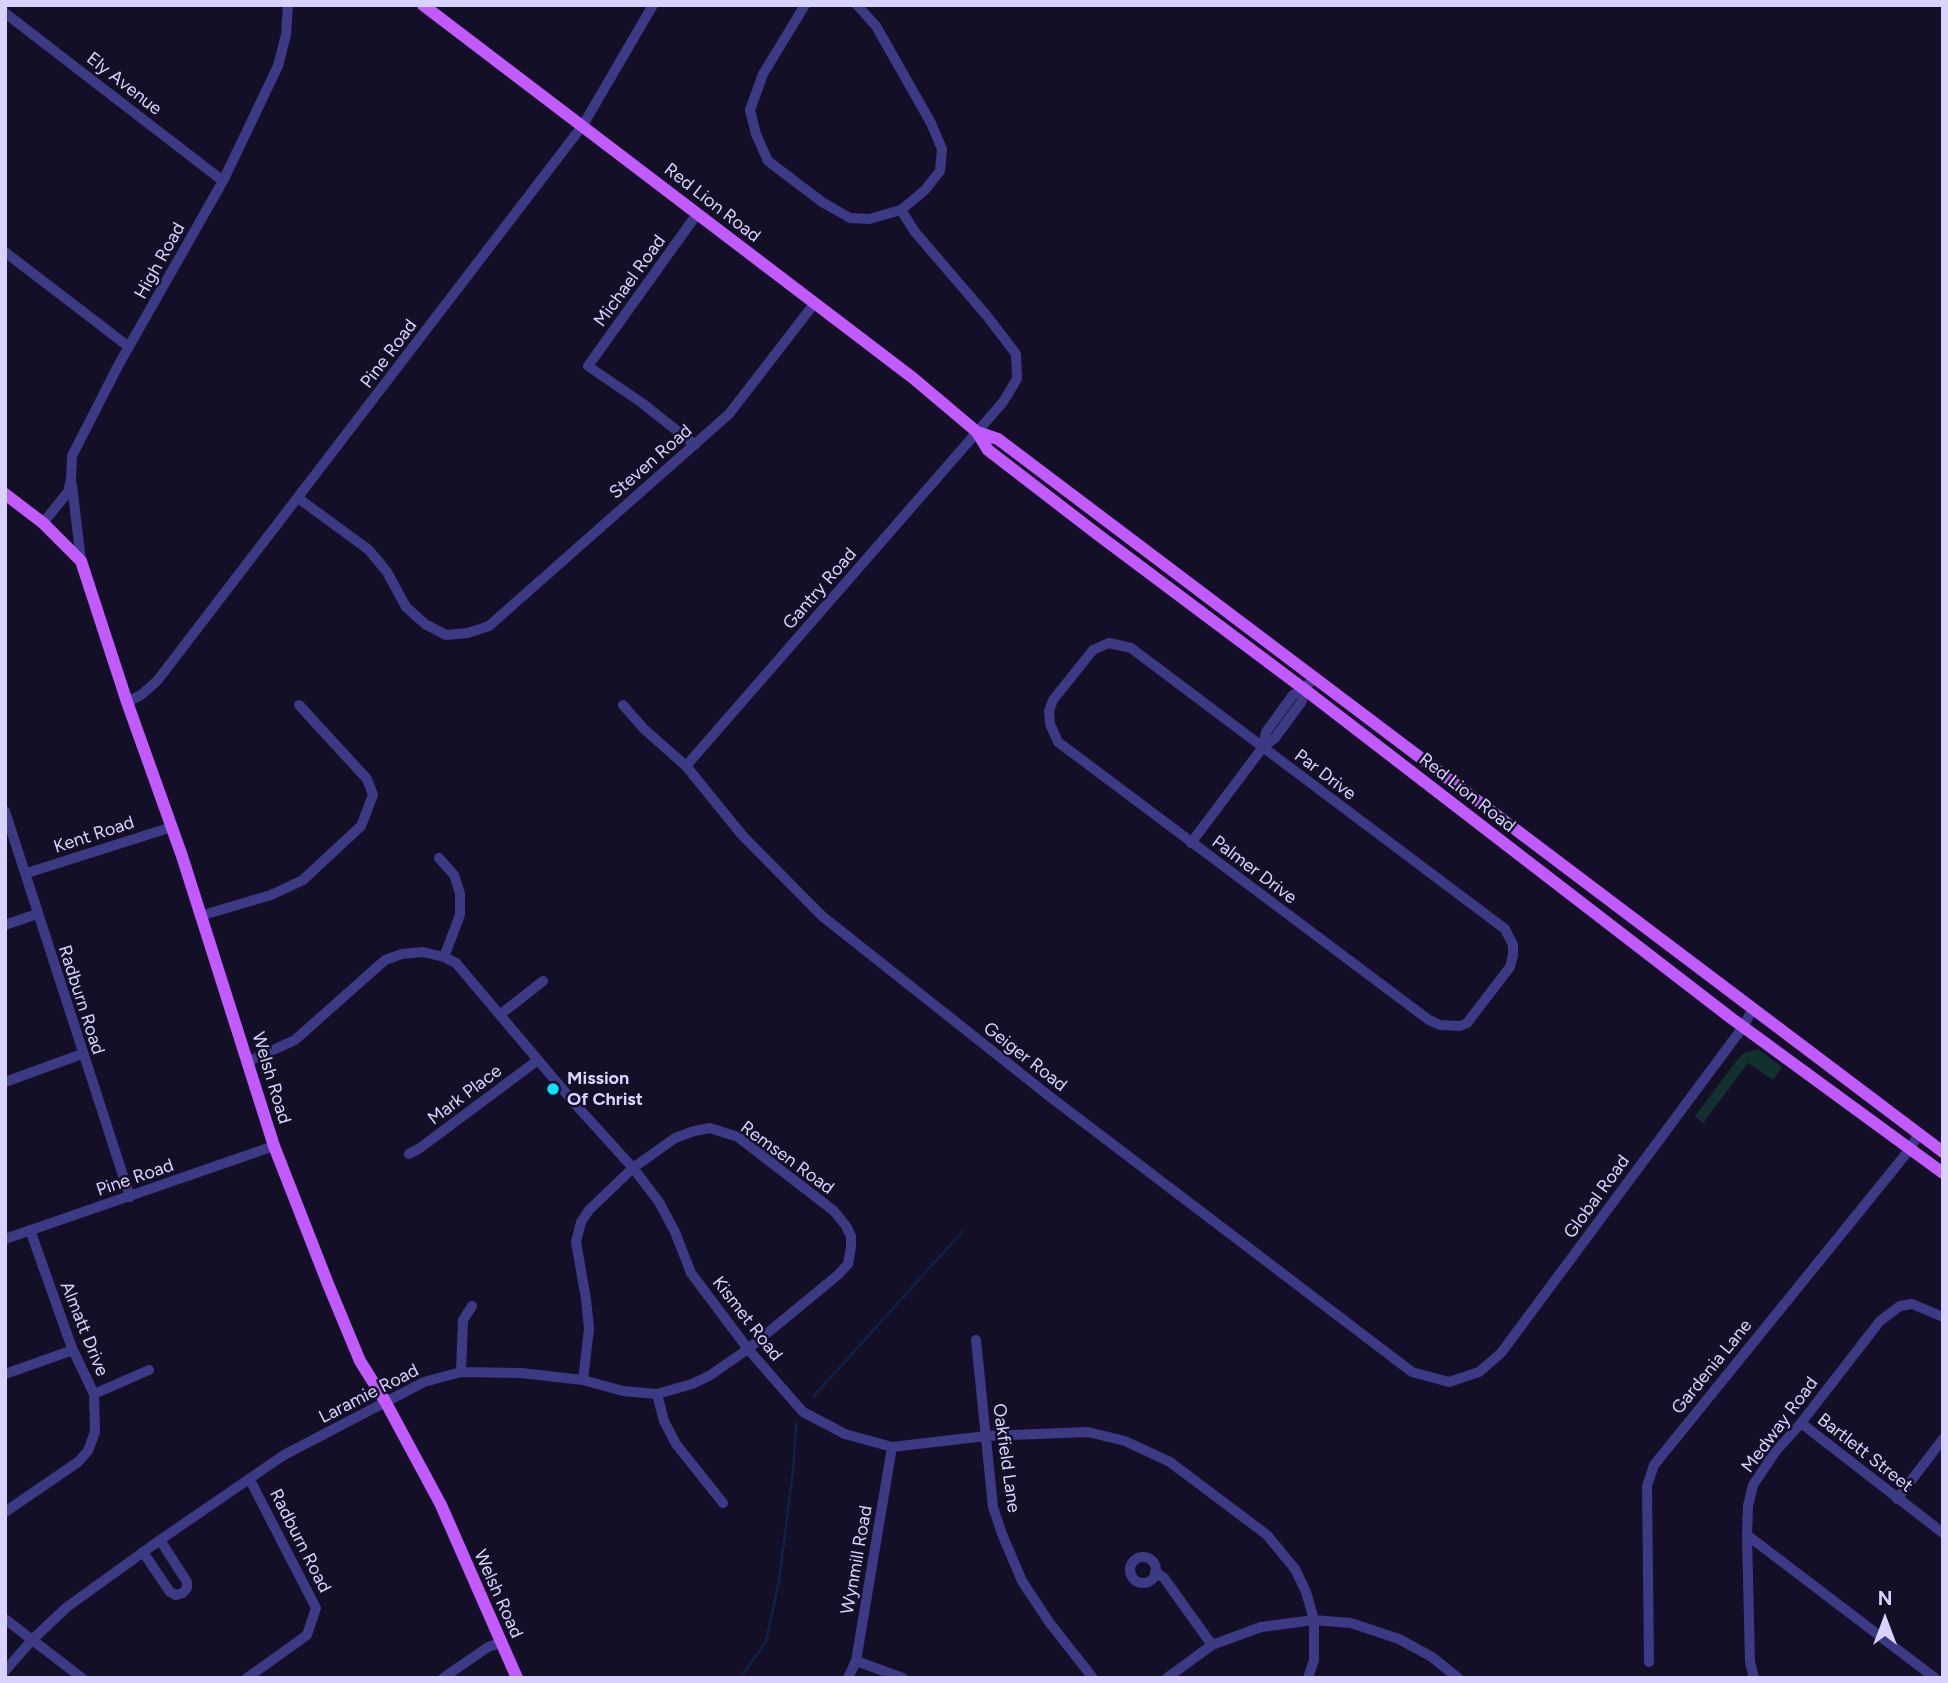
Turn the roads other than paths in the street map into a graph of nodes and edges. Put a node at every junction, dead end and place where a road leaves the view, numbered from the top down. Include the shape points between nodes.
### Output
1 (288, 5) edge
2 (423, 5) edge
3 (653, 5) edge
4 (805, 5) edge
5 (857, 5) edge
6 (5, 13) edge
7 (583, 125) junction
8 (223, 181) junction
9 (901, 210) junction
10 (697, 214) junction
11 (5, 252) edge
12 (814, 304) junction
13 (129, 347) junction
14 (977, 432) junction
15 (695, 446) junction
16 (71, 480) junction
17 (5, 494) edge
18 (298, 498) junction
19 (43, 523) junction
20 (81, 561) junction
21 (1109, 643) joint
22 (1314, 677) junction
23 (1304, 690) junction
24 (127, 702) junction
25 (299, 705) dead end
26 (622, 705) dead end
27 (1263, 747) junction
28 (687, 766) junction
29 (5, 811) edge
30 (172, 827) junction
31 (1191, 843) junction
32 (439, 858) dead end
33 (27, 873) junction
34 (37, 914) junction
35 (200, 916) junction
36 (5, 925) edge
37 (444, 957) junction
38 (543, 981) dead end
39 (1752, 1010) junction
40 (500, 1014) junction
41 (1451, 1026) joint
42 (1743, 1027) junction
43 (82, 1054) junction
44 (538, 1060) junction
45 (249, 1061) junction
46 (5, 1082) edge
47 (1918, 1135) junction
48 (274, 1146) junction
49 (1910, 1149) junction
50 (1943, 1152) edge
51 (410, 1154) dead end
52 (633, 1168) junction
53 (1943, 1172) edge
54 (130, 1197) junction
55 (30, 1230) junction
56 (5, 1239) edge
57 (851, 1247) joint
58 (472, 1306) dead end
59 (1943, 1317) edge
60 (976, 1340) dead end
61 (748, 1349) junction
62 (73, 1350) junction
63 (149, 1370) dead end
64 (461, 1372) junction
65 (5, 1374) edge
66 (583, 1380) junction
67 (1449, 1382) joint
68 (94, 1394) junction
69 (657, 1394) junction
70 (385, 1401) junction
71 (1801, 1423) junction
72 (986, 1436) junction
73 (1943, 1439) edge
74 (892, 1447) junction
75 (250, 1480) junction
76 (1897, 1499) junction
77 (723, 1503) dead end
78 (5, 1512) edge
79 (1943, 1533) edge
80 (1747, 1535) junction
81 (160, 1540) junction
82 (143, 1552) junction
83 (1155, 1572) dead end
84 (5, 1619) edge
85 (1314, 1620) junction
86 (31, 1641) junction
87 (500, 1643) junction
88 (1212, 1645) junction
89 (856, 1661) junction
90 (1649, 1662) dead end
91 (5, 1671) edge
92 (82, 1678) edge
93 (247, 1678) edge
94 (443, 1678) edge
95 (517, 1678) edge
96 (848, 1678) edge
97 (903, 1678) edge
98 (1093, 1678) edge
99 (1167, 1678) edge
100 (1308, 1678) edge
101 (1458, 1678) edge
102 (1754, 1678) edge
103 (1935, 1678) edge

1 - 8 street, High Road via 278,66
2 - 7 main road, Red Lion Road
3 - 7 street, Pine Road
4 - 9 street via 764,74 750,110 768,161 850,218 869,219
5 - 9 street via 876,26 942,149 940,171
6 - 8 street, Ely Avenue
7 - 10 main road, Red Lion Road
7 - 18 street, Pine Road
8 - 13 street, High Road
9 - 14 street, Gantry Road via 1016,354 1017,379
10 - 12 main road, Red Lion Road
10 - 15 street, Michael Road via 588,366
11 - 13 street
12 - 14 main road, Red Lion Road
12 - 15 street, Steven Road via 729,414
13 - 16 street, High Road via 72,456
14 - 22 main road, Red Lion Road via 998,439
14 - 23 main road, Red Lion Road via 988,450
14 - 28 street, Gantry Road
15 - 18 street, Steven Road via 489,626 468,634 446,635 425,624 406,607 369,550
16 - 19 street, High Road via 64,499
16 - 20 street
17 - 19 main road, Welsh Road
18 - 24 street, Pine Road via 158,681
19 - 20 main road, Welsh Road
20 - 24 main road, Welsh Road
21 - 27 street, Par Drive via 1131,648
21 - 31 street, Palmer Drive via 1093,650 1052,699 1050,724 1058,742
22 - 23 street
22 - 39 main road, Red Lion Road
23 - 27 street via 1302,701
23 - 42 main road, Red Lion Road
24 - 30 main road, Welsh Road
25 - 35 street via 368,779 373,795 361,826 303,880 271,895
26 - 28 street, Geiger Road
27 - 31 street
27 - 41 street, Par Drive via 1505,929 1513,945 1510,967 1467,1023
28 - 67 street, Geiger Road via 742,835 822,916 1053,1099 1412,1372
29 - 33 street, Radburn Road
30 - 33 street, Kent Road
30 - 35 main road, Welsh Road
31 - 41 street, Palmer Drive via 1429,1020
32 - 37 street via 454,875 460,893 460,915
33 - 34 street, Radburn Road
34 - 36 street
34 - 43 street, Radburn Road
35 - 45 main road, Welsh Road
37 - 40 street, Kismet Road via 456,963
37 - 45 street via 423,952 386,960 295,1040
38 - 40 street
39 - 42 street, Global Road
39 - 47 main road, Red Lion Road
40 - 44 street, Kismet Road
42 - 49 main road, Red Lion Road
42 - 67 street, Global Road via 1501,1353 1479,1372
43 - 46 street
43 - 54 street, Radburn Road
44 - 51 street, Mark Place
44 - 52 street, Kismet Road
45 - 48 main road, Welsh Road
47 - 49 street, Gardenia Lane
47 - 50 main road, Red Lion Road
48 - 54 street, Pine Road
48 - 70 main road, Welsh Road via 360,1361
49 - 53 main road, Red Lion Road
49 - 90 street, Gardenia Lane via 1654,1465 1647,1486
52 - 57 street, Remsen Road via 675,1138 694,1131 710,1128 738,1137 834,1211 846,1226
52 - 61 street, Kismet Road via 659,1202 691,1273
52 - 66 street, Remsen Road via 580,1222 576,1242 589,1329
54 - 55 street, Pine Road
55 - 56 street, Pine Road
55 - 62 street, Almatt Drive
57 - 61 street, Laramie Road via 848,1264 839,1274
58 - 64 street via 463,1320
59 - 71 street, Medway Road via 1912,1304 1900,1306 1880,1321
60 - 72 street, Oakfield Lane
61 - 69 street, Laramie Road via 709,1376
61 - 74 street, Kismet Road via 803,1412 845,1434
62 - 65 street
62 - 68 street, Almatt Drive
63 - 68 street
64 - 66 street, Laramie Road
64 - 70 street, Laramie Road via 424,1382
66 - 69 street, Laramie Road via 622,1391
68 - 78 street, Almatt Drive via 96,1432 88,1451
69 - 77 street via 676,1444
70 - 75 street, Laramie Road via 284,1455
70 - 87 main road, Welsh Road via 441,1505
71 - 76 street, Bartlett Street
71 - 80 street, Medway Road via 1753,1485
72 - 74 street, Kismet Road
72 - 85 street, Kismet Road via 1088,1432 1125,1441 1170,1462 1267,1535 1295,1569
72 - 98 street, Oakfield Lane via 993,1507 1022,1581
73 - 76 street
74 - 89 street, Wynmill Road
75 - 81 street, Laramie Road
75 - 93 street, Radburn Road via 315,1604 307,1634
76 - 79 street, Bartlett Street
80 - 102 street, Medway Road
80 - 103 street
81 - 82 street, Laramie Road
81 - 82 street via 187,1582 183,1593 170,1592
82 - 86 street, Laramie Road via 77,1599
83 - 88 street
84 - 86 street
85 - 88 street via 1261,1627
85 - 100 street, Kismet Road via 1314,1660
85 - 101 street via 1351,1623 1399,1639
86 - 91 street, Laramie Road
86 - 92 street
87 - 94 street
87 - 95 main road, Welsh Road
88 - 99 street
89 - 96 street, Wynmill Road
89 - 97 street

